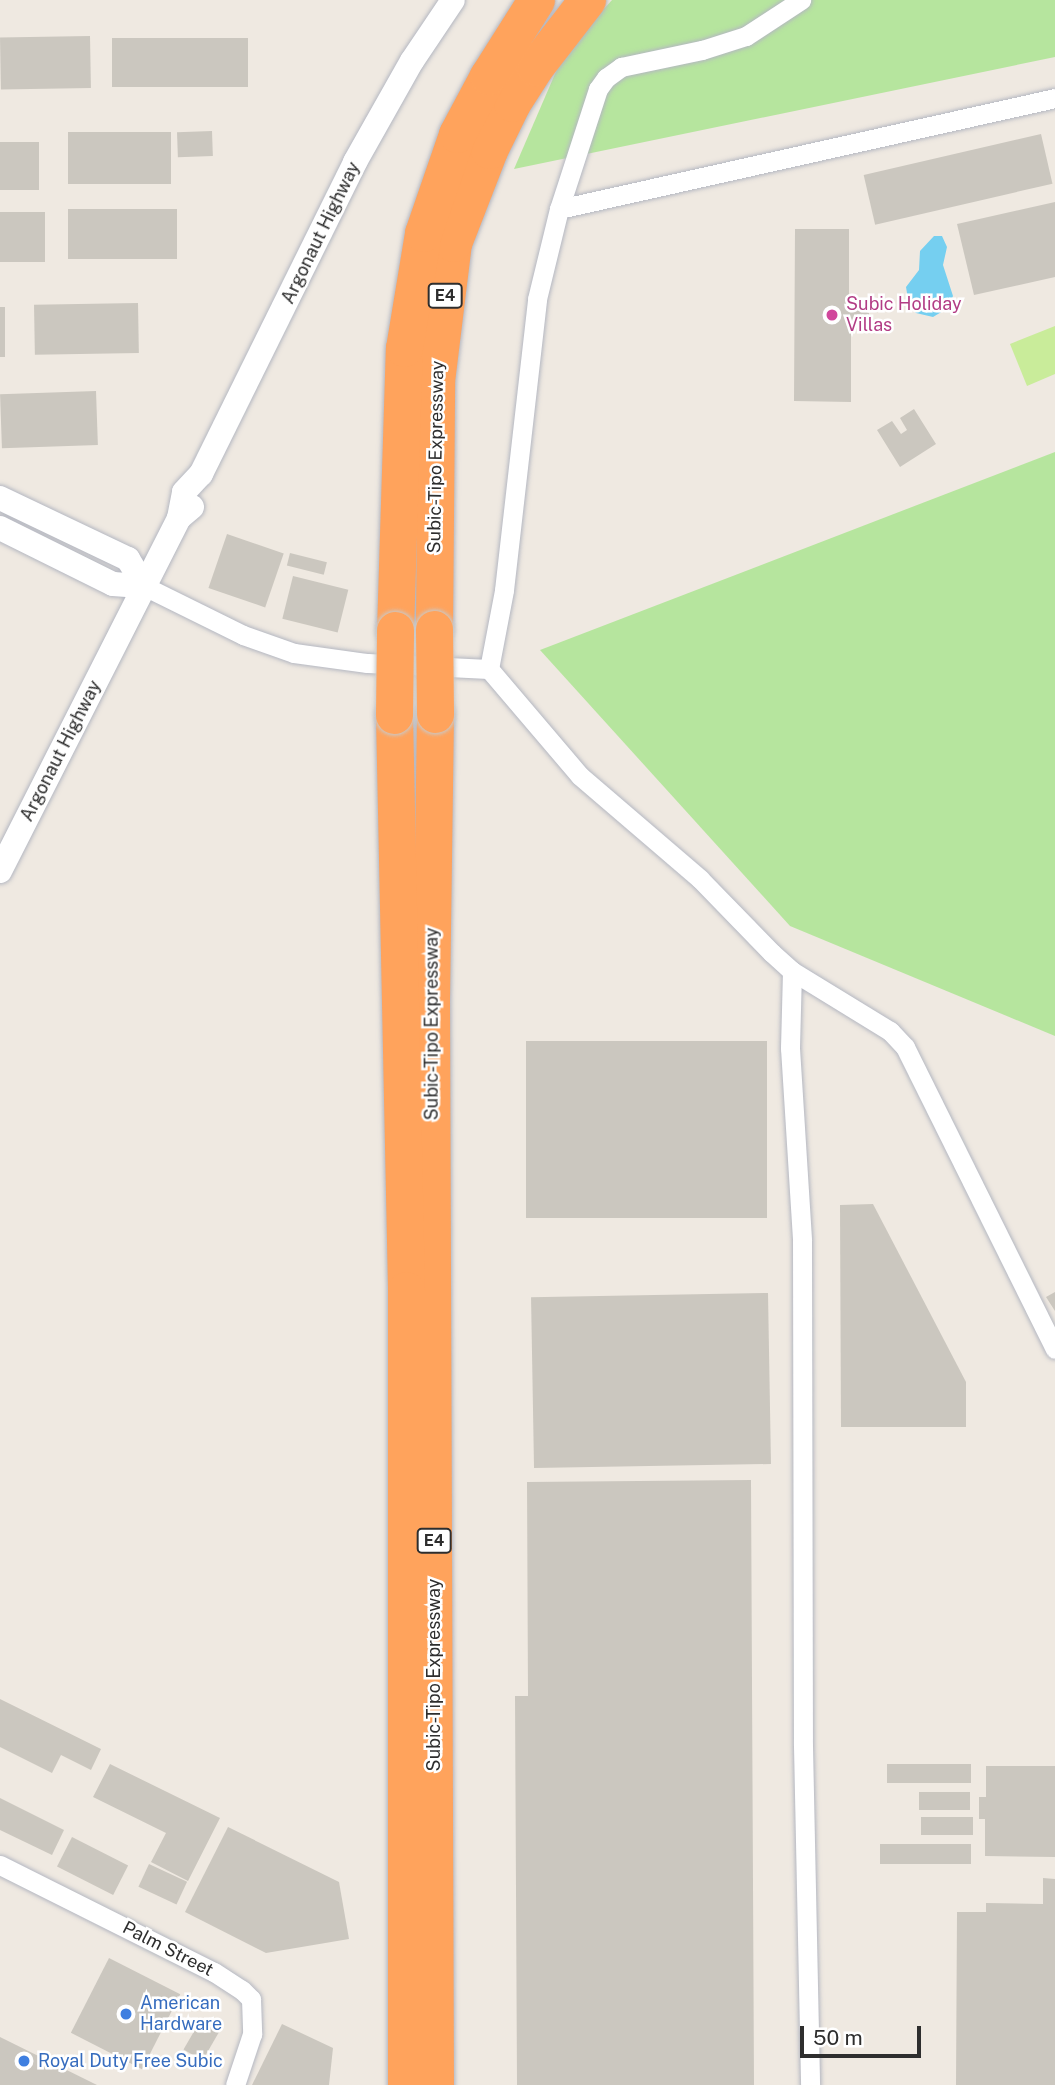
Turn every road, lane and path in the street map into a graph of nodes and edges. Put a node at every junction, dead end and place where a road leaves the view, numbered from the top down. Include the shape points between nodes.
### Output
1 (453, 0) edge
2 (536, 0) edge
3 (587, 0) edge
4 (801, 0) edge
5 (1055, 98) edge
6 (559, 209) junction
7 (0, 498) edge
8 (0, 528) edge
9 (144, 586) junction
10 (489, 669) junction
11 (0, 871) edge
12 (792, 971) junction
13 (1055, 1349) edge
14 (0, 1865) edge
15 (235, 2085) edge
16 (406, 2085) edge
17 (435, 2085) edge
18 (810, 2085) edge

1 - 9 street, Argonaut Highway via 412,61 355,162 201,474 181,499 179,518
2 - 16 highway, Subic-Tipo Expressway / E4, bridge via 457,134 424,233 404,348 394,715 406,1290
3 - 17 highway, Subic-Tipo Expressway / E4, bridge via 535,67 489,150 453,243 436,381 430,997
4 - 6 street via 746,36 621,67 606,78 590,107
5 - 6 street
6 - 10 street via 537,299 504,590
7 - 9 street via 128,559
8 - 9 street via 113,584
9 - 10 street via 243,635 294,653 367,663
9 - 11 street, Argonaut Highway
10 - 12 street via 580,776 700,879
12 - 13 street via 890,1031 905,1047
12 - 18 street via 790,1048 802,1241 803,1746
14 - 15 street, Palm Street via 242,1990 251,1999 252,2034

